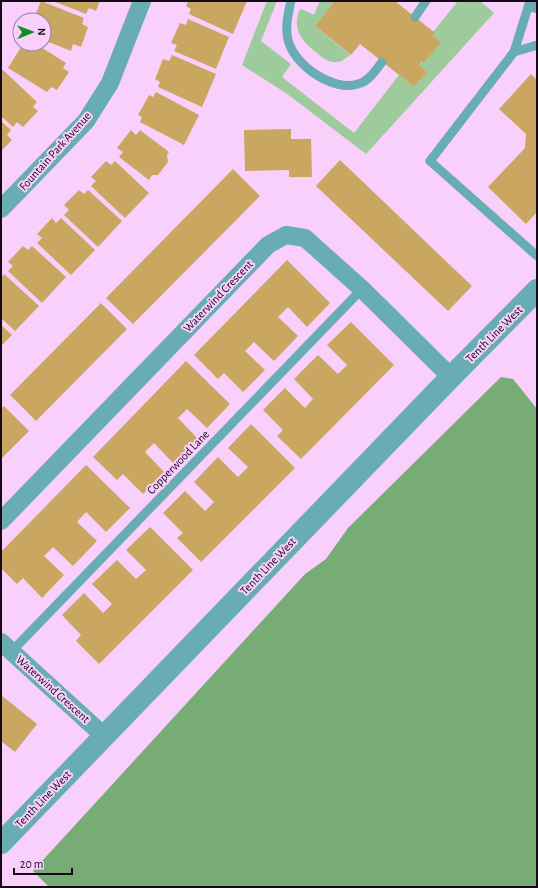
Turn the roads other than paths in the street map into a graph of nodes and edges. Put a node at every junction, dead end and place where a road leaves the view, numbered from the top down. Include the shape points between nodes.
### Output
1 (142, 1) edge
2 (291, 1) edge
3 (426, 1) edge
4 (530, 1) edge
5 (414, 17) dead end
6 (537, 45) edge
7 (514, 52) junction
8 (382, 62) dead end
9 (1, 209) edge
10 (537, 256) edge
11 (362, 289) junction
12 (537, 290) edge
13 (452, 377) junction
14 (1, 521) edge
15 (6, 647) edge
16 (104, 736) junction
17 (1, 843) edge

1 - 9 street, Fountain Park Avenue via 110,83 86,121
2 - 8 lane via 286,30 288,42 304,66 323,79 346,86 358,84 369,77
3 - 5 lane
4 - 7 lane
6 - 7 lane
7 - 10 lane via 430,161
11 - 13 street, Waterwind Crescent
11 - 14 street, Waterwind Crescent via 304,238 286,235 268,245
11 - 15 lane, Copperwood Lane
12 - 13 street, Tenth Line West
13 - 16 street, Tenth Line West
15 - 16 street, Waterwind Crescent
16 - 17 street, Tenth Line West

